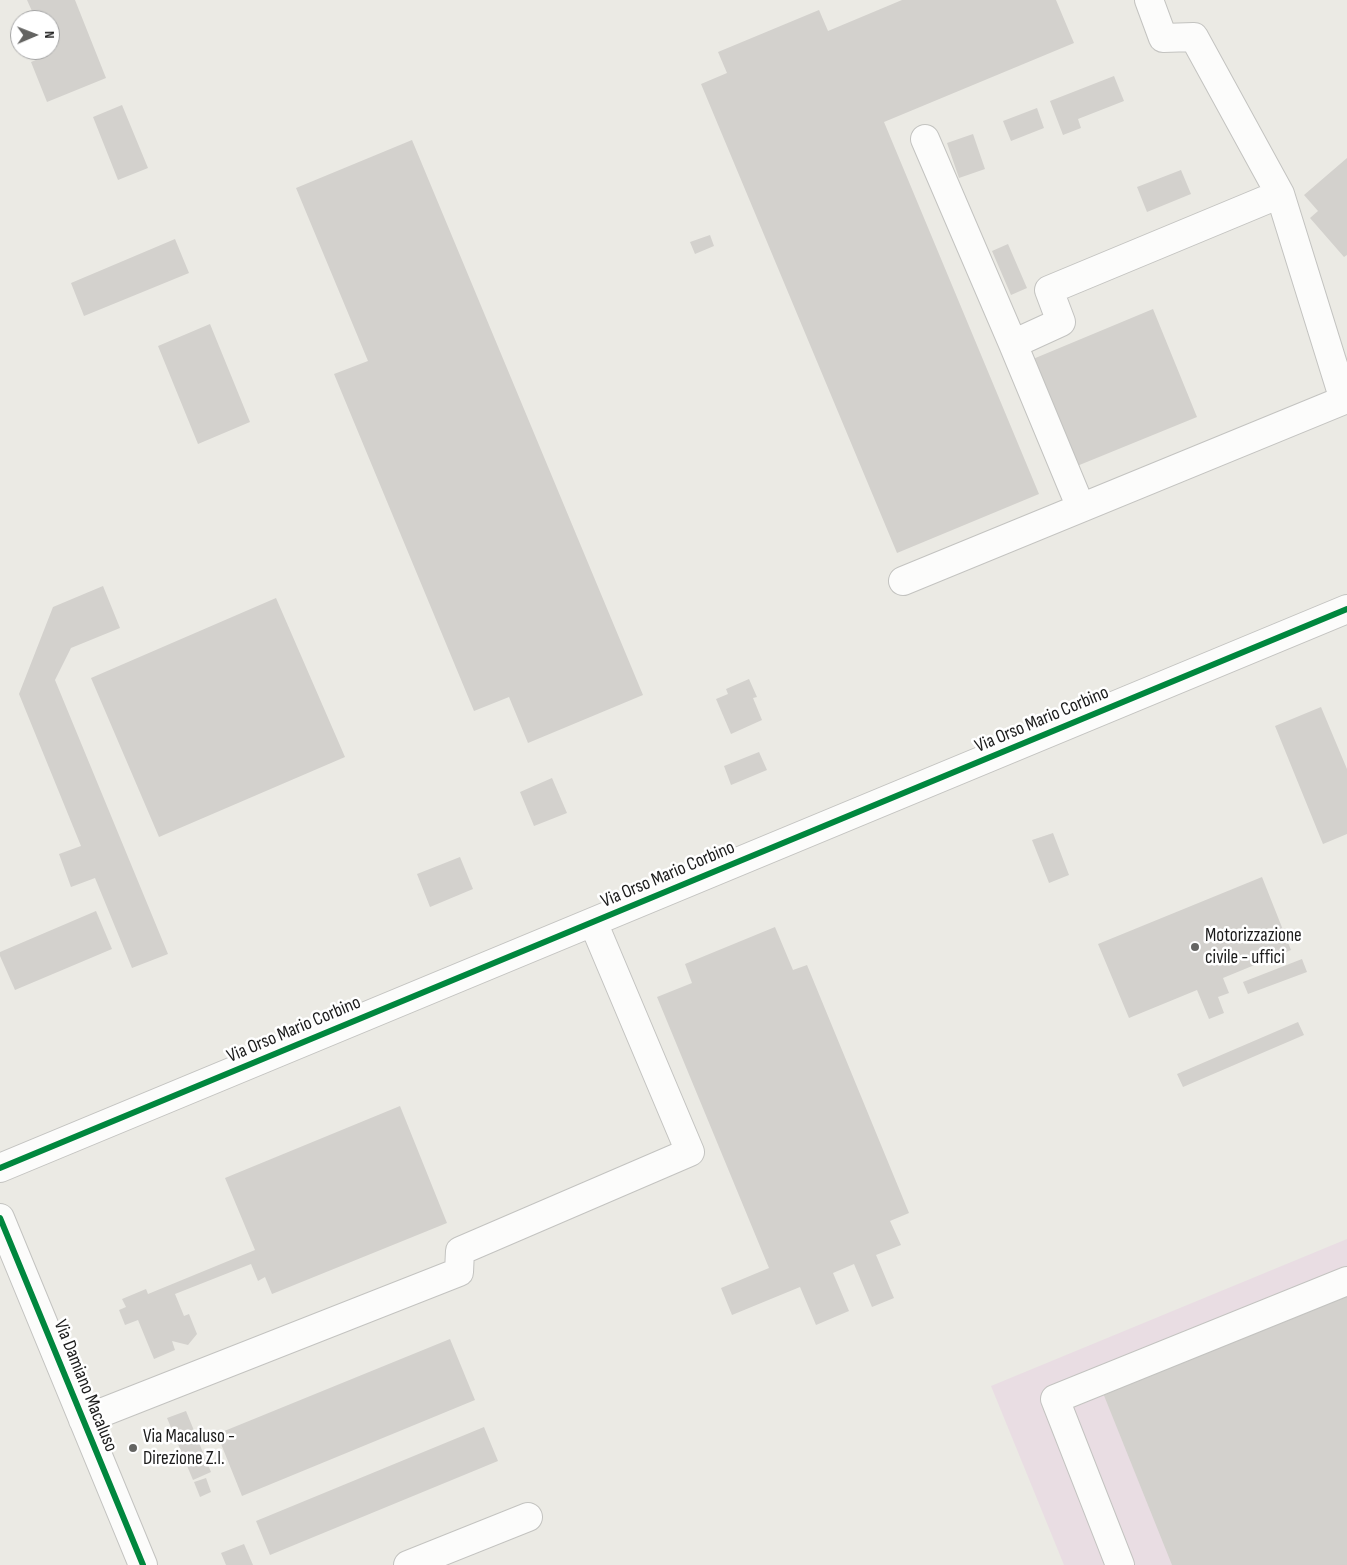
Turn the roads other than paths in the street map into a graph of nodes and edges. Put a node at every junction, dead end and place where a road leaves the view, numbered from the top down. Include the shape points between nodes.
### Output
1 (1148, 0) edge
2 (925, 139) dead end
3 (1280, 194) junction
4 (1013, 344) junction
5 (1080, 508) junction
6 (903, 581) dead end
7 (1347, 609) edge
8 (593, 922) junction
9 (0, 1168) edge
10 (0, 1218) edge
11 (1347, 1282) edge
12 (82, 1420) junction
13 (528, 1517) dead end
14 (143, 1565) edge
15 (408, 1565) edge
16 (1120, 1565) edge

1 - 3 street via 1163,38 1194,37
2 - 4 street
3 - 4 street via 1049,290 1061,322
3 - 5 street via 1344,400
4 - 5 street
5 - 6 street
7 - 8 street, Via Orso Mario Corbino
8 - 9 street, Via Orso Mario Corbino
8 - 12 street via 690,1152 460,1251 459,1272
10 - 12 street, Via Damiano Macaluso
11 - 16 street via 1055,1400
12 - 14 street, Via Damiano Macaluso
13 - 15 street

